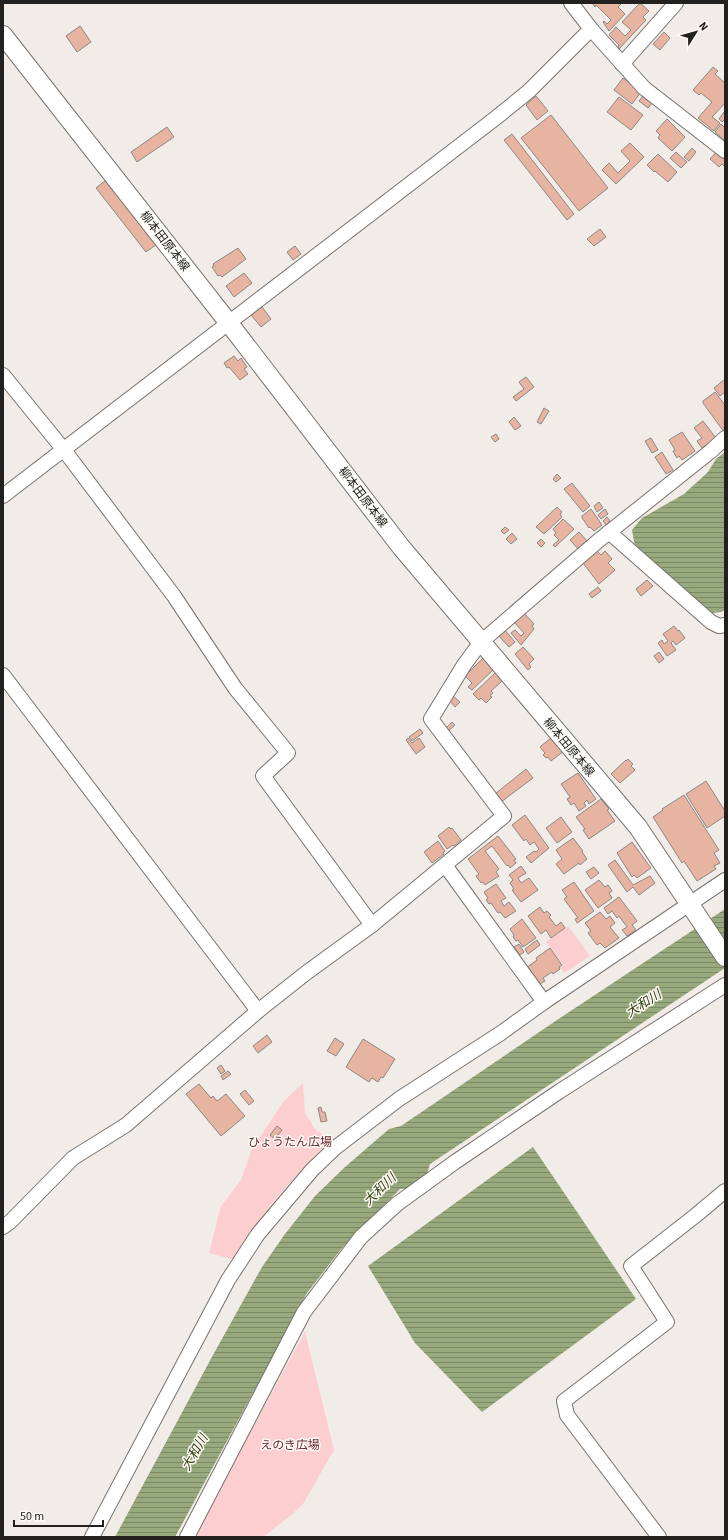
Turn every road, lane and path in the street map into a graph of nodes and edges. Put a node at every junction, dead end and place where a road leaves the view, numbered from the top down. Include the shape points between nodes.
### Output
1 (570, 3) edge
2 (676, 3) edge
3 (591, 29) junction
4 (3, 35) edge
5 (622, 64) junction
6 (725, 151) edge
7 (228, 322) junction
8 (3, 375) edge
9 (725, 438) edge
10 (64, 450) junction
11 (3, 496) edge
12 (609, 532) junction
13 (725, 625) edge
14 (481, 642) junction
15 (3, 675) edge
16 (445, 865) junction
17 (725, 880) edge
18 (690, 906) junction
19 (372, 925) junction
20 (725, 957) edge
21 (725, 985) edge
22 (544, 1002) junction
23 (258, 1011) junction
24 (725, 1191) edge
25 (3, 1227) edge
26 (92, 1537) edge
27 (187, 1537) edge
28 (659, 1537) edge

1 - 3 street
2 - 5 street
3 - 5 street
3 - 7 street via 528,91 497,117
4 - 7 main road, 柳本田原本線
5 - 6 street via 644,88
7 - 10 street
7 - 14 main road, 柳本田原本線 via 401,547
8 - 10 street
9 - 12 street
10 - 11 street
10 - 19 street via 174,596 235,688 288,753 263,776
12 - 13 street via 711,622 720,626
12 - 14 street
14 - 16 street via 464,665 432,720 504,816
14 - 18 main road, 柳本田原本線 via 638,827
15 - 23 street
16 - 19 street
16 - 22 street
17 - 18 street
18 - 20 main road, 柳本田原本線
18 - 22 street
19 - 23 street
21 - 27 street via 455,1162 397,1204 362,1237 304,1312
22 - 26 street via 399,1099 335,1148 312,1170 258,1234 228,1280
23 - 25 street via 126,1125 73,1158
24 - 28 street via 631,1266 668,1322 564,1401 567,1415

